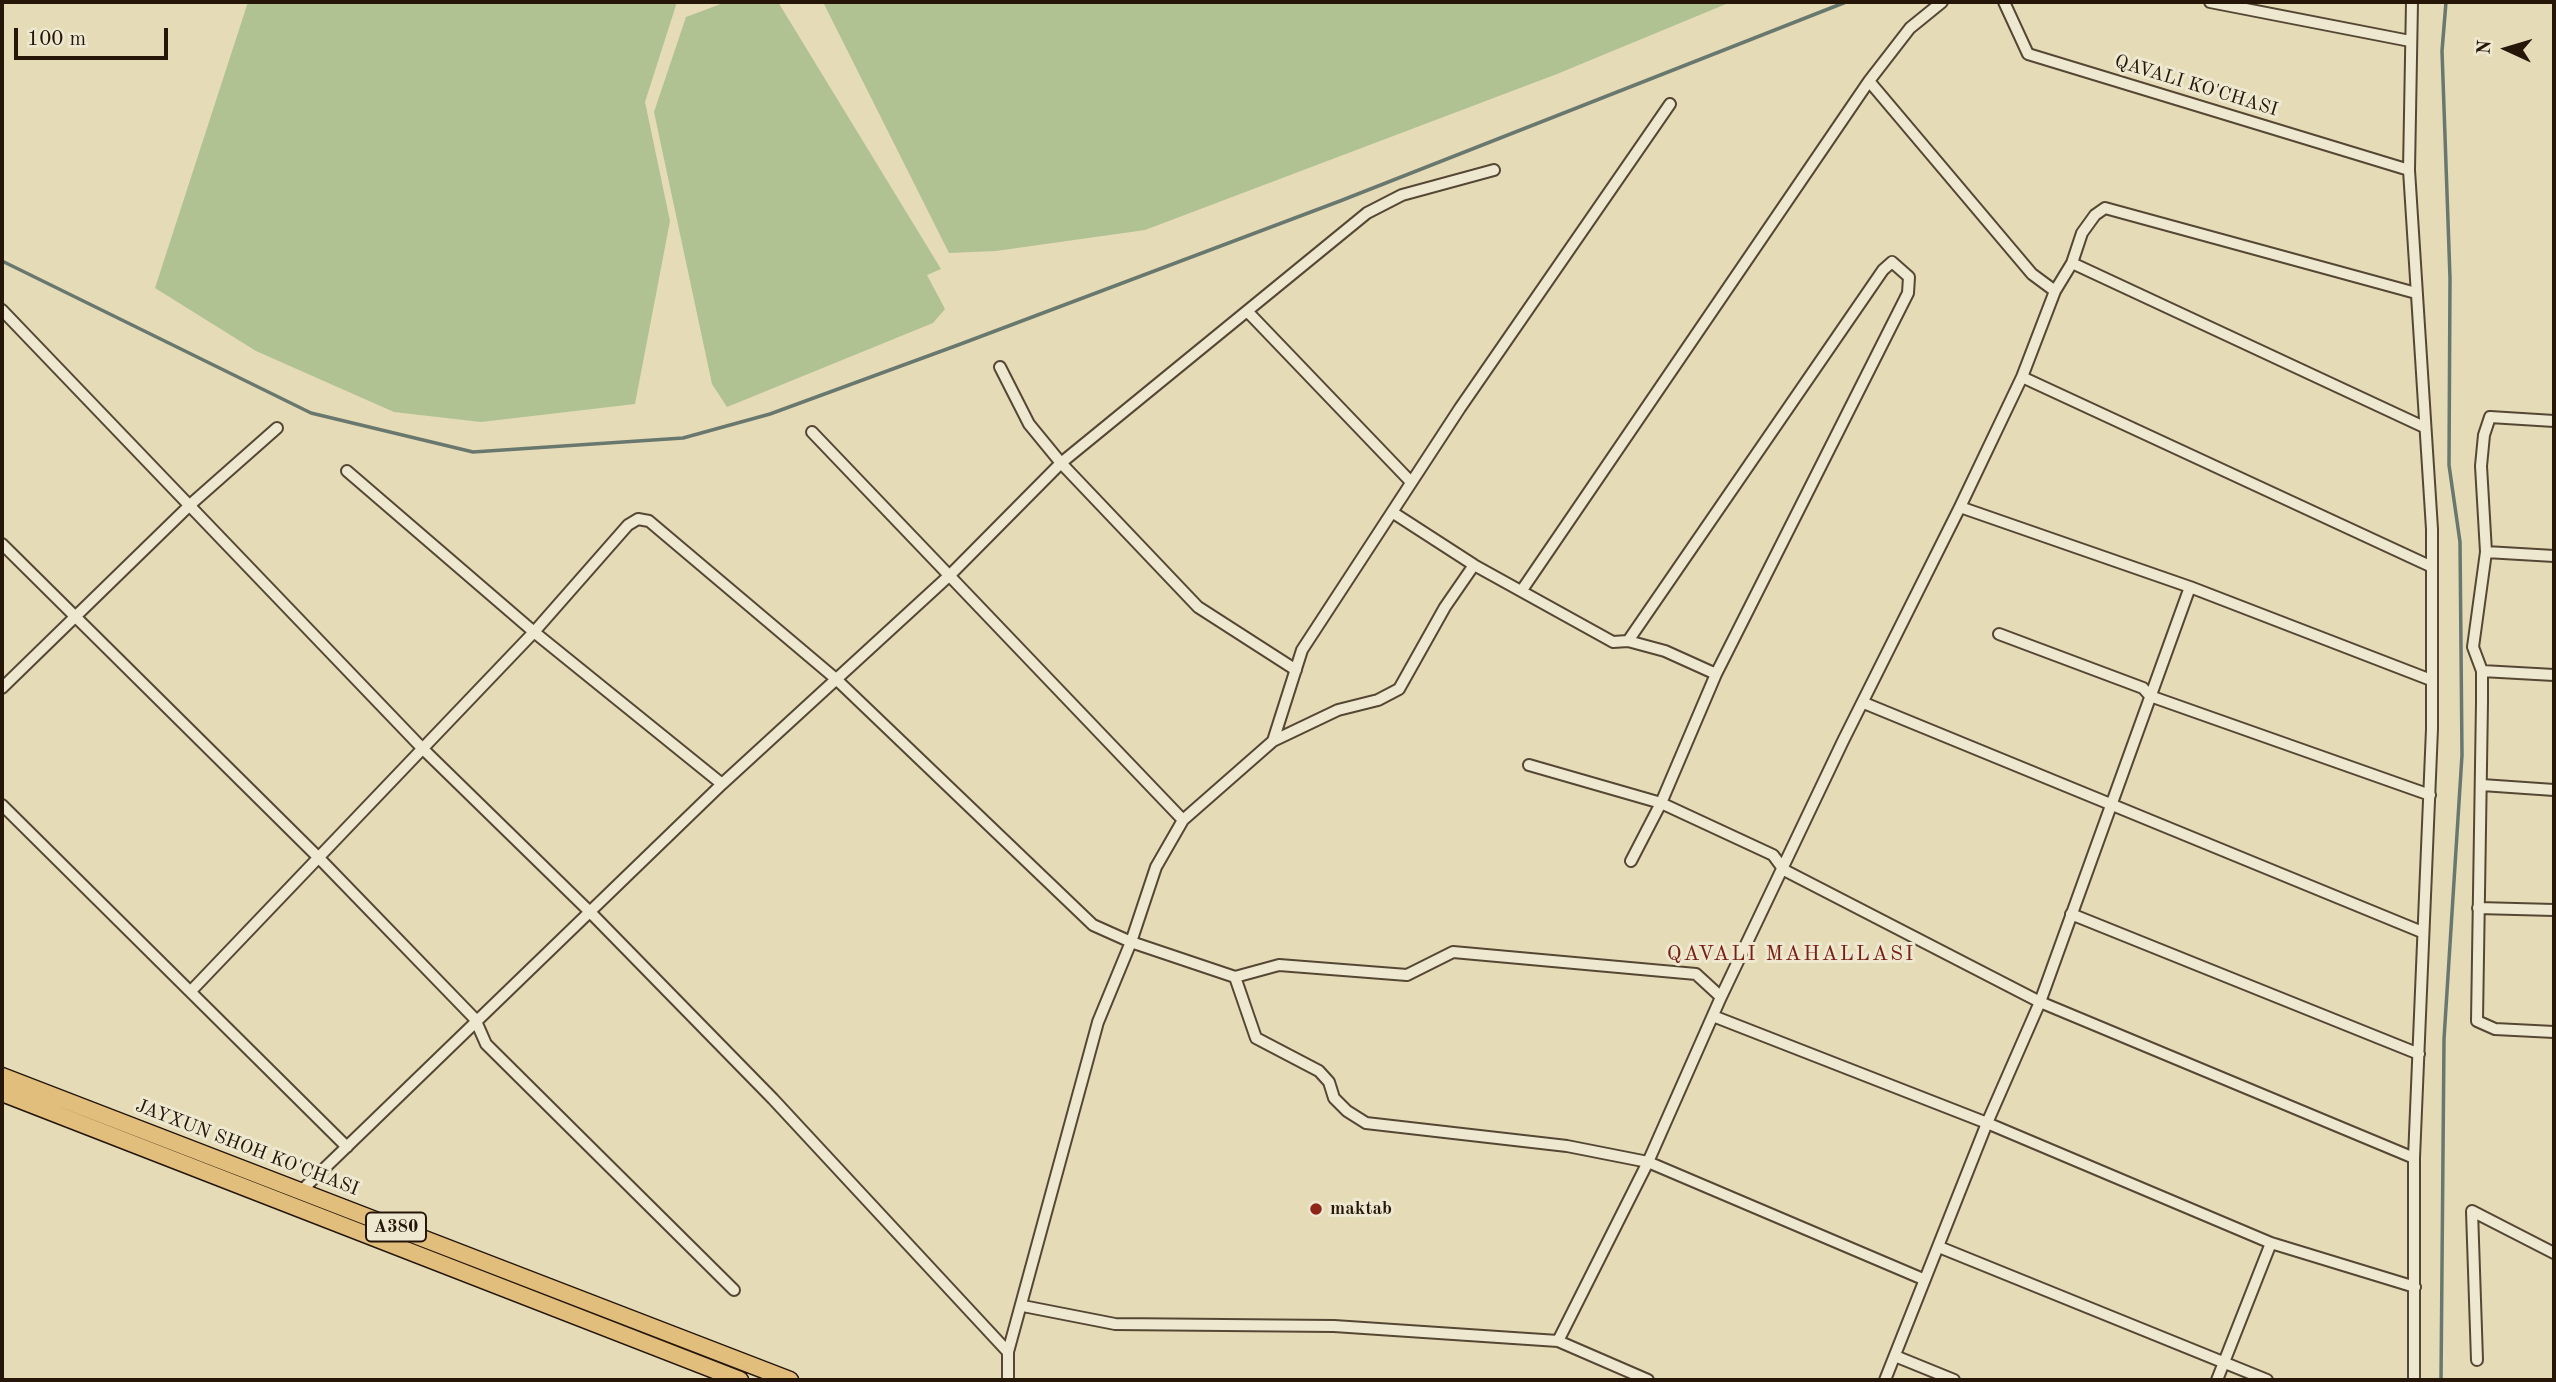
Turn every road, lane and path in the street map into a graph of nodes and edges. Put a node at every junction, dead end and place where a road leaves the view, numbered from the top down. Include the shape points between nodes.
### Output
1 (1942, 2) edge
2 (2004, 2) edge
3 (2210, 2) edge
4 (2412, 2) edge
5 (2410, 41) junction
6 (1869, 81) junction
7 (1670, 104) dead end
8 (1493, 170) dead end
9 (2409, 170) junction
10 (2072, 262) junction
11 (2054, 291) junction
12 (2416, 293) junction
13 (2, 310) edge
14 (1247, 311) junction
15 (1000, 367) dead end
16 (2022, 377) junction
17 (2554, 421) edge
18 (2424, 427) junction
19 (277, 428) dead end
20 (812, 432) dead end
21 (1061, 463) junction
22 (347, 471) dead end
23 (1411, 482) junction
24 (191, 504) junction
25 (1960, 507) junction
26 (1392, 512) junction
27 (2, 544) edge
28 (2486, 552) junction
29 (2554, 556) edge
30 (1474, 565) junction
31 (2430, 566) junction
32 (951, 574) junction
33 (2190, 587) junction
34 (1522, 590) junction
35 (75, 616) junction
36 (534, 632) junction
37 (2000, 634) dead end
38 (1628, 641) junction
39 (1296, 670) junction
40 (2482, 671) junction
41 (1716, 674) junction
42 (2554, 675) edge
43 (836, 679) junction
44 (2431, 680) junction
45 (2, 688) edge
46 (2150, 696) junction
47 (1864, 703) junction
48 (1273, 741) junction
49 (422, 748) junction
50 (1528, 765) dead end
51 (722, 784) junction
52 (2482, 785) junction
53 (2554, 790) edge
54 (2430, 795) junction
55 (1661, 803) junction
56 (2, 805) edge
57 (2111, 806) junction
58 (1183, 820) junction
59 (319, 858) junction
60 (1631, 861) dead end
61 (1784, 870) junction
62 (2478, 908) junction
63 (2554, 910) edge
64 (591, 913) junction
65 (2071, 914) junction
66 (2422, 932) junction
67 (1131, 943) junction
68 (1235, 977) junction
69 (191, 990) junction
70 (1721, 997) junction
71 (2040, 1002) junction
72 (1713, 1016) junction
73 (475, 1019) junction
74 (2554, 1032) edge
75 (2419, 1054) junction
76 (2, 1076) edge
77 (2, 1093) edge
78 (1987, 1123) junction
79 (347, 1147) junction
80 (2414, 1158) junction
81 (1647, 1162) junction
82 (301, 1191) junction
83 (2271, 1243) junction
84 (1939, 1247) junction
85 (2554, 1253) edge
86 (1923, 1279) junction
87 (2415, 1287) junction
88 (734, 1290) dead end
89 (1023, 1306) junction
90 (1558, 1341) junction
91 (1008, 1352) junction
92 (1895, 1356) junction
93 (2477, 1360) dead end
94 (2224, 1362) junction
95 (740, 1380) edge
96 (790, 1380) edge
97 (1008, 1380) edge
98 (1648, 1380) edge
99 (1885, 1380) edge
100 (1954, 1380) edge
101 (2217, 1380) edge
102 (2267, 1380) edge
103 (2414, 1380) edge

1 - 6 street via 1910,28
2 - 9 street, QAVALI KO'CHASI via 2028,54
3 - 5 street
4 - 5 street
5 - 9 street
6 - 11 street via 2032,274
6 - 34 street
7 - 23 street
8 - 14 street via 1402,195 1367,213
9 - 12 street
10 - 11 street
10 - 12 street via 2082,233 2105,208
10 - 18 street
11 - 16 street
12 - 18 street
13 - 24 street
14 - 21 street
14 - 23 street
15 - 21 street via 1029,424
16 - 25 street
16 - 31 street
17 - 28 street via 2490,417 2481,466
18 - 31 street via 2432,529
19 - 24 street
20 - 32 street
21 - 32 street
21 - 39 street via 1198,607
22 - 36 street
23 - 26 street
24 - 35 street
24 - 49 street
25 - 33 street
25 - 47 street
26 - 30 street
26 - 39 street via 1302,650
27 - 35 street
28 - 29 street
28 - 40 street via 2473,647
30 - 34 street
30 - 48 street via 1399,689 1378,700 1338,710
31 - 44 street
32 - 43 street
32 - 58 street
33 - 44 street
33 - 46 street
34 - 38 street via 1613,642
35 - 45 street
35 - 59 street
36 - 43 street via 638,519 649,521
36 - 49 street
36 - 51 street
37 - 46 street via 2143,688
38 - 41 street via 1665,651
38 - 41 street via 1892,262 1909,277 1908,293
39 - 48 street
40 - 42 street
40 - 52 street
41 - 55 street
43 - 51 street
43 - 67 street via 1093,925
44 - 54 street
46 - 54 street
46 - 57 street
47 - 57 street
47 - 61 street
48 - 58 street
49 - 59 street
49 - 64 street
50 - 55 street
51 - 64 street
52 - 53 street
52 - 62 street
54 - 66 street
55 - 60 street
55 - 61 street via 1773,855
56 - 69 street
57 - 65 street
57 - 66 street
58 - 67 street via 1156,867
59 - 69 street
59 - 73 street
61 - 70 street
61 - 71 street
62 - 63 street
62 - 74 street via 2476,1021 2495,1029
64 - 73 street
64 - 91 street via 774,1099
65 - 71 street
65 - 75 street
66 - 75 street
67 - 68 street
67 - 89 street via 1098,1022
68 - 70 street via 1279,965 1407,975 1453,952 1696,974
68 - 81 street via 1256,1038 1319,1071 1334,1098 1366,1123 1567,1146
69 - 79 street
70 - 72 street
71 - 78 street
71 - 80 street
72 - 78 street
72 - 81 street
73 - 79 street
73 - 88 street via 486,1044
75 - 80 street
76 - 82 highway, JAYXUN SHOH KO'CHASI / A380
77 - 95 highway, JAYXUN SHOH KO'CHASI / A380
78 - 83 street
78 - 84 street
79 - 82 street
80 - 87 street
81 - 86 street
81 - 90 street
82 - 96 highway, JAYXUN SHOH KO'CHASI / A380
83 - 87 street
83 - 94 street
84 - 86 street
84 - 94 street
85 - 93 street via 2472,1211
86 - 92 street
87 - 103 street
89 - 90 street via 1115,1324 1334,1326
89 - 91 street
90 - 98 street
91 - 97 street
92 - 99 street
92 - 100 street
94 - 101 street
94 - 102 street

